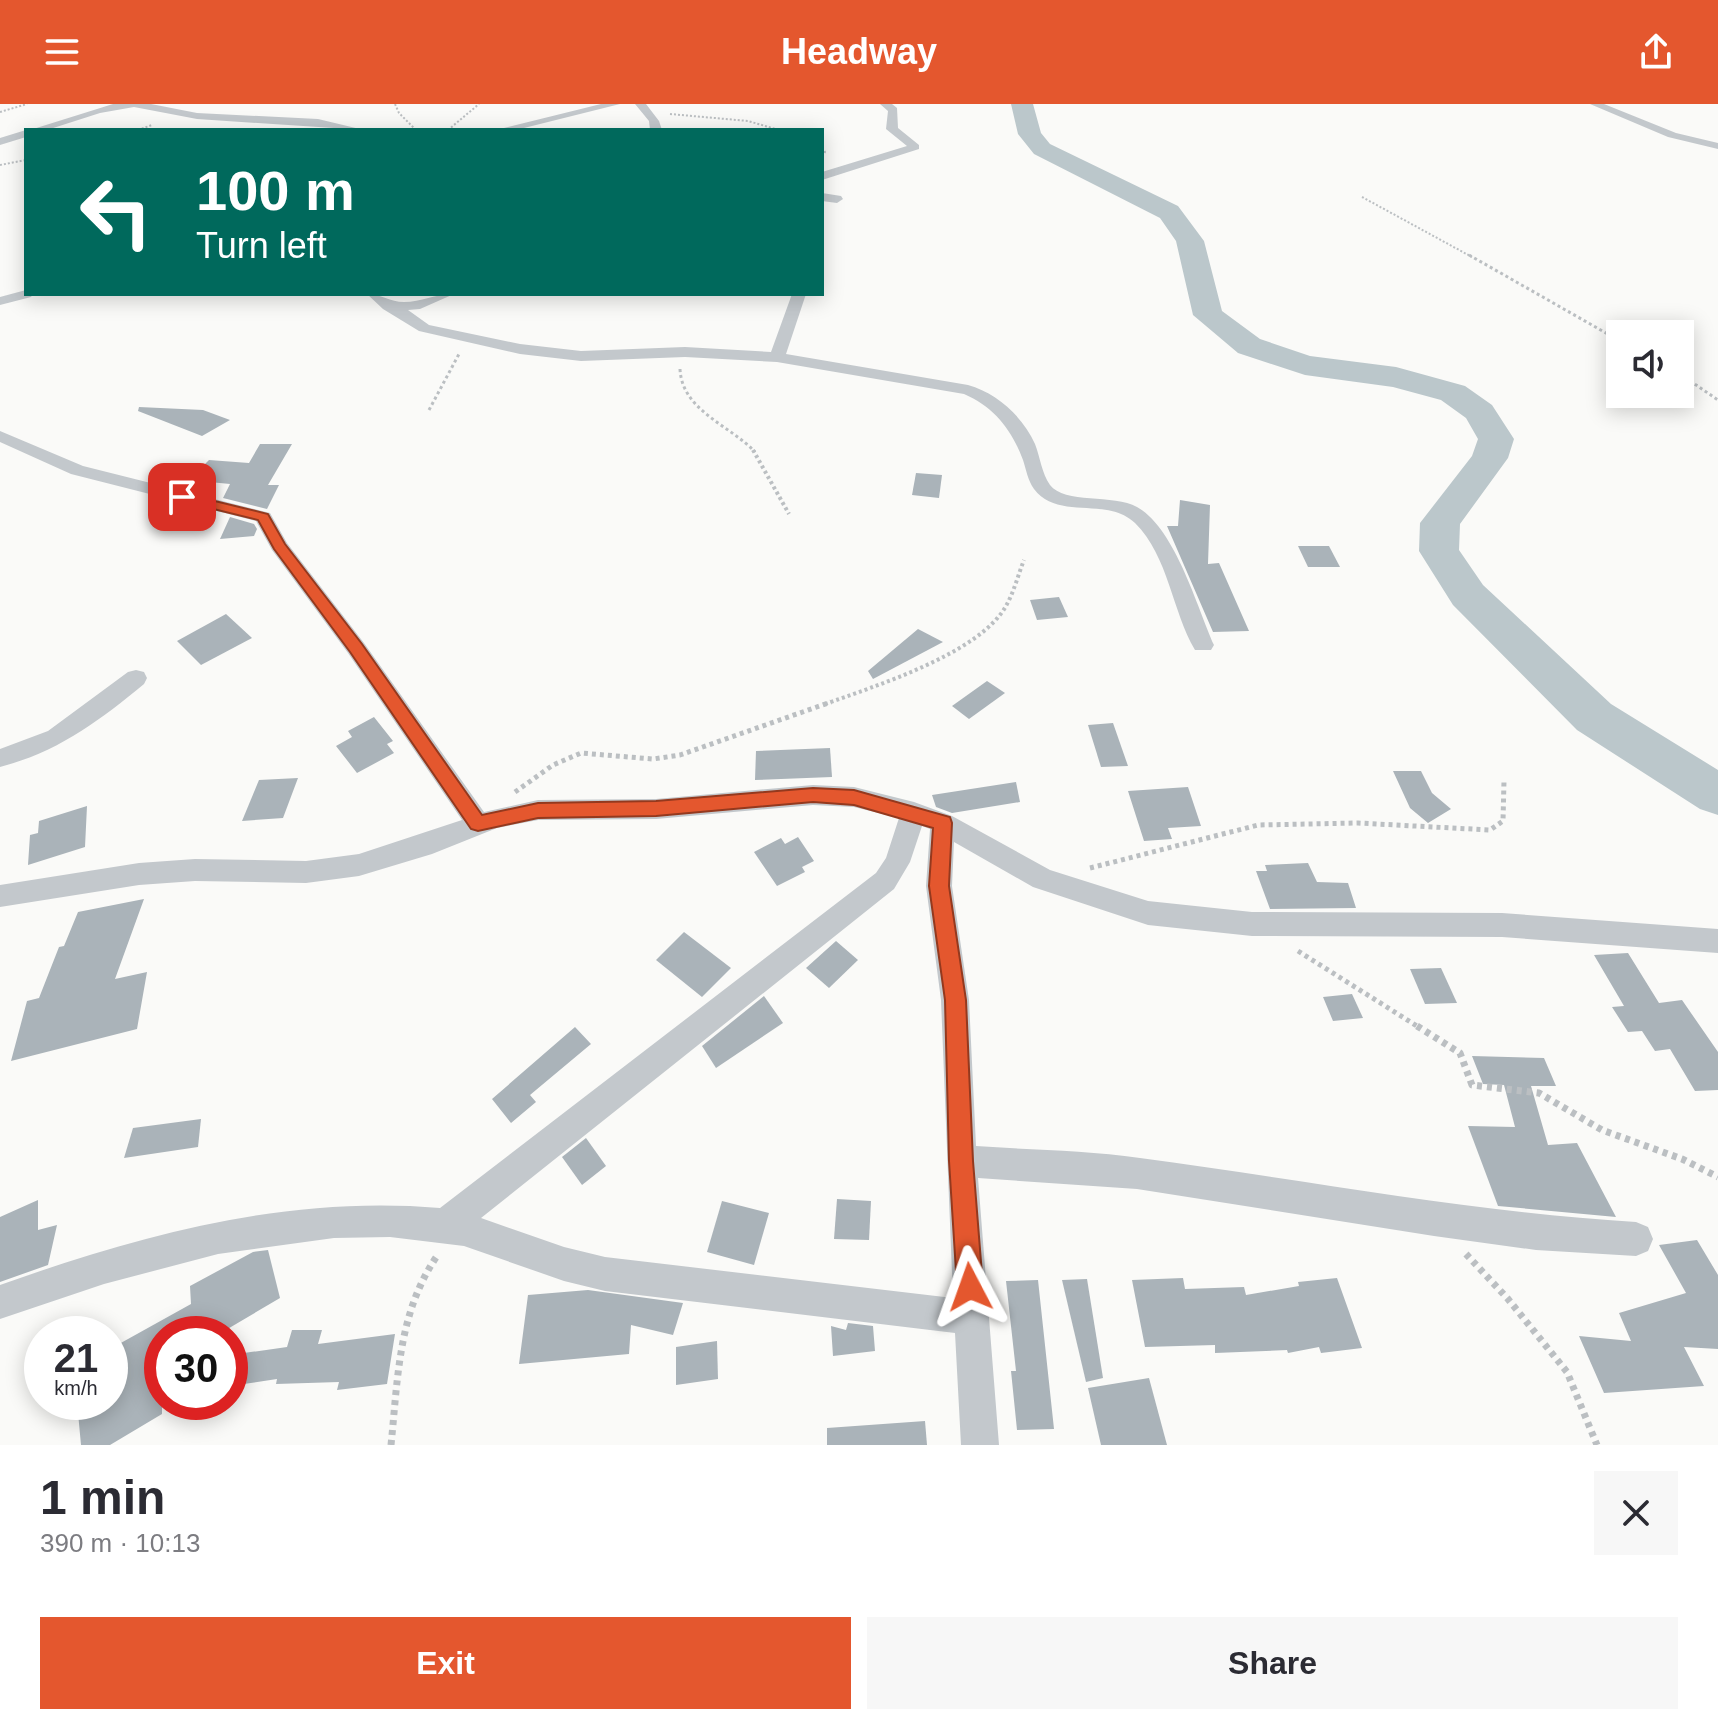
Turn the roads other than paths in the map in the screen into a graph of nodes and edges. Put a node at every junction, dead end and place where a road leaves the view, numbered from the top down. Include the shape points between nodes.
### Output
1 (134, 104) edge
2 (615, 104) edge
3 (885, 104) edge
4 (1595, 104) edge
5 (644, 108) edge
6 (42, 128) edge
7 (351, 128) edge
8 (511, 128) edge
9 (655, 128) edge
10 (24, 134) edge
11 (0, 142) edge
12 (1718, 146) edge
13 (824, 175) edge
14 (824, 197) edge
15 (837, 199) dead end
16 (24, 295) edge
17 (442, 296) edge
18 (798, 296) edge
19 (381, 300) edge
20 (0, 301) edge
21 (777, 357) junction
22 (0, 436) edge
23 (1203, 645) dead end
24 (136, 678) dead end
25 (0, 758) edge
26 (928, 818) junction
27 (487, 821) junction
28 (0, 896) edge
29 (1718, 941) edge
30 (961, 1161) junction
31 (442, 1239) junction
32 (1636, 1239) dead end
33 (0, 1302) edge
34 (972, 1318) junction
35 (980, 1445) edge

1 - 6 street
1 - 7 street via 196,116 295,119
2 - 8 street
3 - 13 street via 893,110 892,129 915,147
4 - 12 street via 1672,135
5 - 9 street
10 - 11 street
14 - 15 street
16 - 20 street
17 - 19 street via 415,306
18 - 21 street
19 - 21 street via 424,328 552,354
21 - 23 street via 952,386 985,397 1012,421 1041,486 1055,499 1115,505 1134,511 1150,528
22 - 27 street via 77,470 263,517 279,546
24 - 25 street via 69,732 26,753
26 - 27 street via 854,797 813,795 656,809 538,810
26 - 29 street via 1042,879 1148,913 1252,924 1502,925
26 - 30 street via 955,1000
26 - 31 street via 875,889
27 - 28 street via 359,865 306,872 139,874
30 - 32 street via 1137,1173 1434,1220
30 - 34 street
31 - 33 street via 381,1219 295,1223 60,1279
31 - 34 street via 601,1273 725,1292
34 - 35 street

